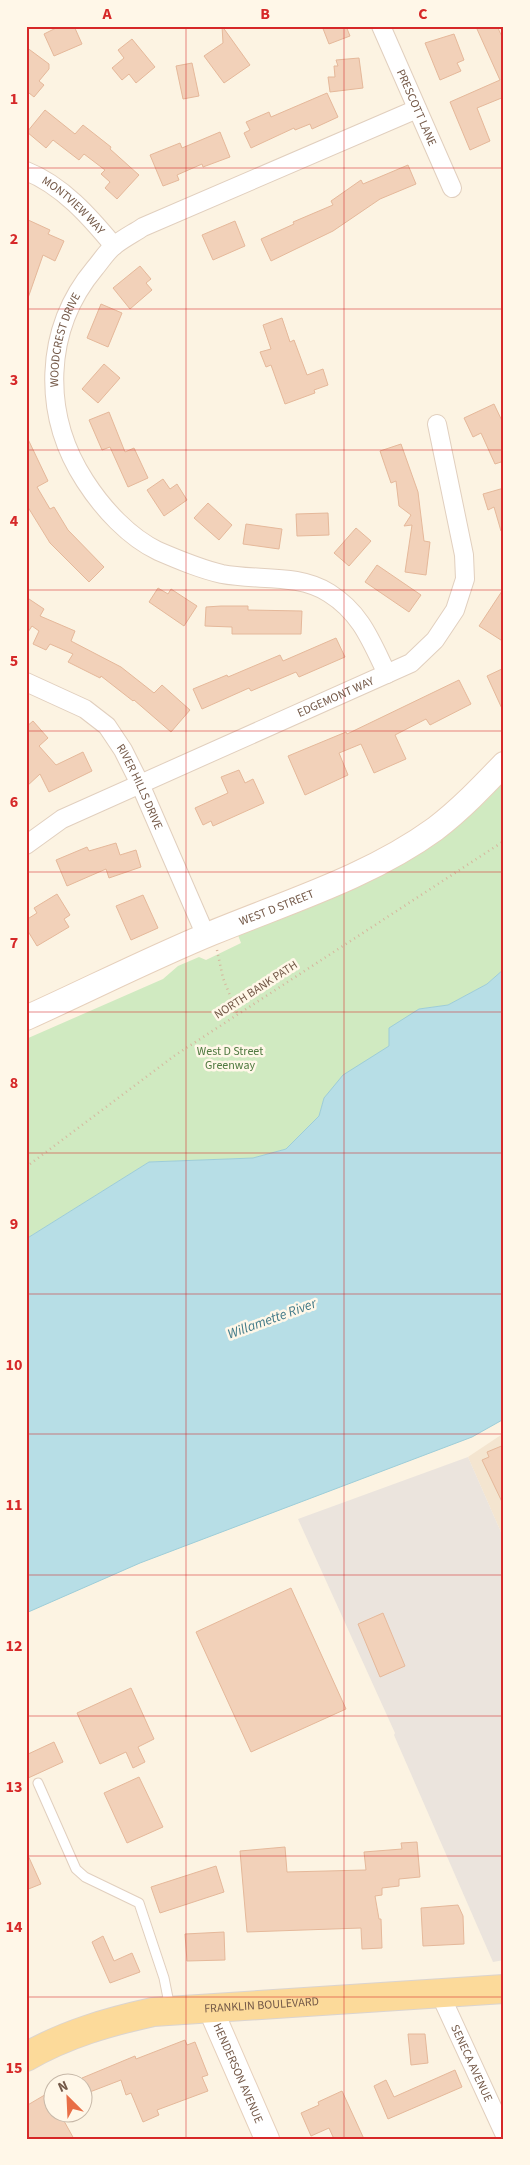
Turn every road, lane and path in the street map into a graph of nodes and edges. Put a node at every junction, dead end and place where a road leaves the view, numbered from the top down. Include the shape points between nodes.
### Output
1 (381, 26) edge
2 (417, 109) junction
3 (26, 171) edge
4 (452, 188) dead end
5 (114, 246) junction
6 (437, 424) dead end
7 (387, 674) junction
8 (26, 682) edge
9 (504, 764) edge
10 (140, 784) junction
11 (504, 841) edge
12 (26, 845) edge
13 (209, 934) junction
14 (237, 1013) junction
15 (26, 1018) edge
16 (26, 1167) edge
17 (38, 1783) dead end
18 (504, 1989) edge
19 (440, 1994) junction
20 (210, 2008) junction
21 (171, 2011) junction
22 (26, 2057) edge
23 (504, 2134) edge
24 (267, 2139) edge

1 - 2 street, PRESCOTT LANE
2 - 4 street, PRESCOTT LANE
2 - 5 street, WOODCREST DRIVE via 143,227
3 - 5 street, MONTVIEW WAY via 64,194
5 - 7 street, WOODCREST DRIVE via 82,284 65,316 56,348 53,376 55,406 65,443 95,497 123,527 156,550 186,563 222,574 304,582 327,592 352,609
6 - 7 street, EDGEMONT WAY via 464,555 465,579 455,610 435,640 411,663
7 - 10 street, EDGEMONT WAY
8 - 10 street, RIVER HILLS DRIVE via 85,709 107,726
9 - 13 street, WEST D STREET via 470,800 405,849 344,880
10 - 12 street, EDGEMONT WAY via 62,819
10 - 13 street, RIVER HILLS DRIVE
11 - 14 path, NORTH BANK PATH
13 - 14 path
13 - 15 street, WEST D STREET
14 - 16 path, NORTH BANK PATH
17 - 21 lane via 76,1869 85,1877 139,1903 164,1978
18 - 19 main road, FRANKLIN BOULEVARD
19 - 20 main road, FRANKLIN BOULEVARD
19 - 23 street, SENECA AVENUE
20 - 21 main road, FRANKLIN BOULEVARD
20 - 24 street, HENDERSON AVENUE
21 - 22 main road, FRANKLIN BOULEVARD via 101,2023

